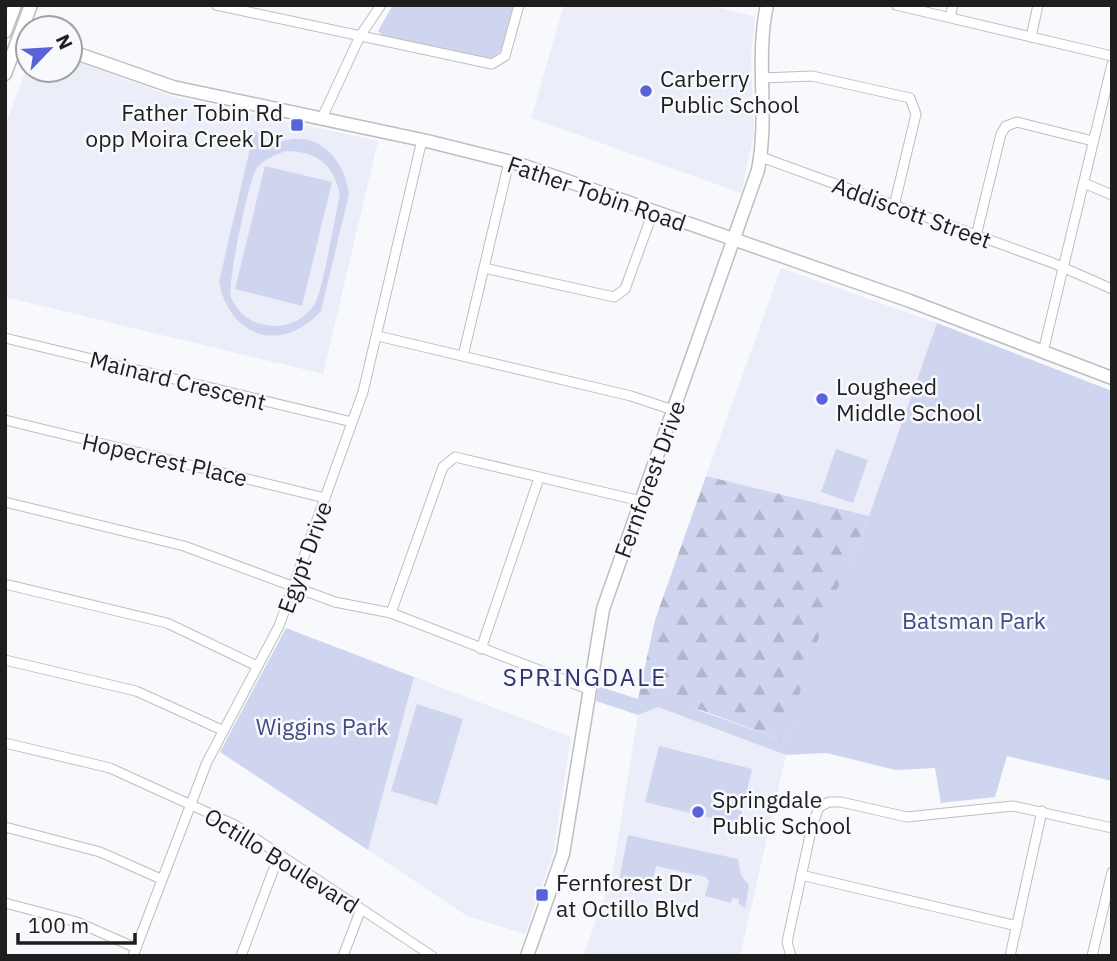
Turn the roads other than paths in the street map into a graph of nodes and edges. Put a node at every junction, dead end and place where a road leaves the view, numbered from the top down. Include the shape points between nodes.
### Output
1 (15, 5) edge
2 (216, 5) edge
3 (382, 5) edge
4 (519, 5) edge
5 (767, 5) edge
6 (896, 5) edge
7 (953, 5) edge
8 (1038, 5) edge
9 (950, 18) junction
10 (6, 28) edge
11 (360, 36) junction
12 (1031, 37) junction
13 (14, 55) edge
14 (84, 56) edge
15 (1112, 56) edge
16 (1112, 64) edge
17 (5, 74) edge
18 (762, 78) junction
19 (322, 118) junction
20 (422, 140) junction
21 (1093, 141) junction
22 (761, 157) junction
23 (509, 162) junction
24 (1084, 183) junction
25 (1112, 195) edge
26 (894, 206) junction
27 (653, 212) junction
28 (976, 236) junction
29 (735, 239) junction
30 (484, 268) junction
31 (1064, 268) junction
32 (1112, 289) edge
33 (378, 336) junction
34 (5, 338) edge
35 (1043, 352) junction
36 (463, 356) junction
37 (1112, 379) edge
38 (673, 410) junction
39 (5, 420) edge
40 (352, 422) junction
41 (539, 478) junction
42 (325, 498) junction
43 (641, 501) junction
44 (5, 502) edge
45 (5, 584) edge
46 (293, 587) junction
47 (391, 613) junction
48 (481, 649) junction
49 (5, 660) edge
50 (257, 666) junction
51 (588, 689) junction
52 (222, 730) junction
53 (5, 743) edge
54 (190, 804) junction
55 (1042, 811) junction
56 (5, 827) edge
57 (1112, 828) edge
58 (279, 855) junction
59 (1112, 872) edge
60 (802, 876) junction
61 (161, 879) junction
62 (5, 903) edge
63 (361, 909) junction
64 (1017, 926) junction
65 (134, 952) edge
66 (241, 956) edge
67 (343, 956) edge
68 (432, 956) edge
69 (527, 956) edge
70 (791, 956) edge
71 (1010, 956) edge
72 (1093, 956) edge

1 - 10 street
2 - 11 street
3 - 11 street
4 - 11 street via 505,56 496,64
5 - 18 street, Fernforest Drive
6 - 9 street
7 - 9 street
8 - 12 street
9 - 12 street
11 - 19 street
12 - 15 street
13 - 17 street
14 - 19 street, Father Tobin Road via 173,87
16 - 21 street
18 - 22 street, Fernforest Drive
18 - 26 street via 812,76 910,98 916,114
19 - 20 street, Father Tobin Road
20 - 23 street, Father Tobin Road
20 - 33 street, Egypt Drive
21 - 24 street
21 - 28 street via 1017,122 1006,126 1000,134
22 - 26 street, Addiscott Street
22 - 29 street, Fernforest Drive
23 - 27 street, Father Tobin Road
23 - 30 street
24 - 25 street
24 - 31 street
26 - 28 street, Addiscott Street
27 - 29 street, Father Tobin Road
27 - 30 street via 625,289 614,297
28 - 31 street, Addiscott Street
29 - 35 street, Father Tobin Road
29 - 38 street, Fernforest Drive
30 - 36 street
31 - 32 street, Addiscott Street
31 - 35 street
33 - 36 street
33 - 40 street, Egypt Drive
34 - 40 street, Mainard Crescent
35 - 37 street, Father Tobin Road
36 - 38 street
38 - 43 street, Fernforest Drive
39 - 42 street, Hopecrest Place
40 - 42 street, Egypt Drive
41 - 43 street
41 - 47 street via 455,457 448,460
41 - 48 street
42 - 46 street, Egypt Drive
43 - 51 street, Fernforest Drive via 600,620
44 - 46 street via 184,546
45 - 50 street via 167,623
46 - 47 street via 335,602
46 - 50 street, Egypt Drive
47 - 48 street
48 - 51 street
49 - 52 street via 136,691
50 - 52 street, Egypt Drive
51 - 69 street, Fernforest Drive via 563,855
52 - 54 street, Egypt Drive
53 - 54 street, Octillo Boulevard via 110,768
54 - 58 street, Octillo Boulevard via 234,825
54 - 61 street, Egypt Drive
55 - 57 street
55 - 60 street via 1013,806 907,817 829,802 816,816
55 - 64 street
56 - 61 street via 100,852
58 - 63 street, Octillo Boulevard
58 - 66 street
59 - 72 street
60 - 64 street
60 - 70 street via 787,942
61 - 65 street, Egypt Drive
62 - 65 street via 77,922
63 - 67 street
63 - 68 street, Octillo Boulevard
64 - 71 street

